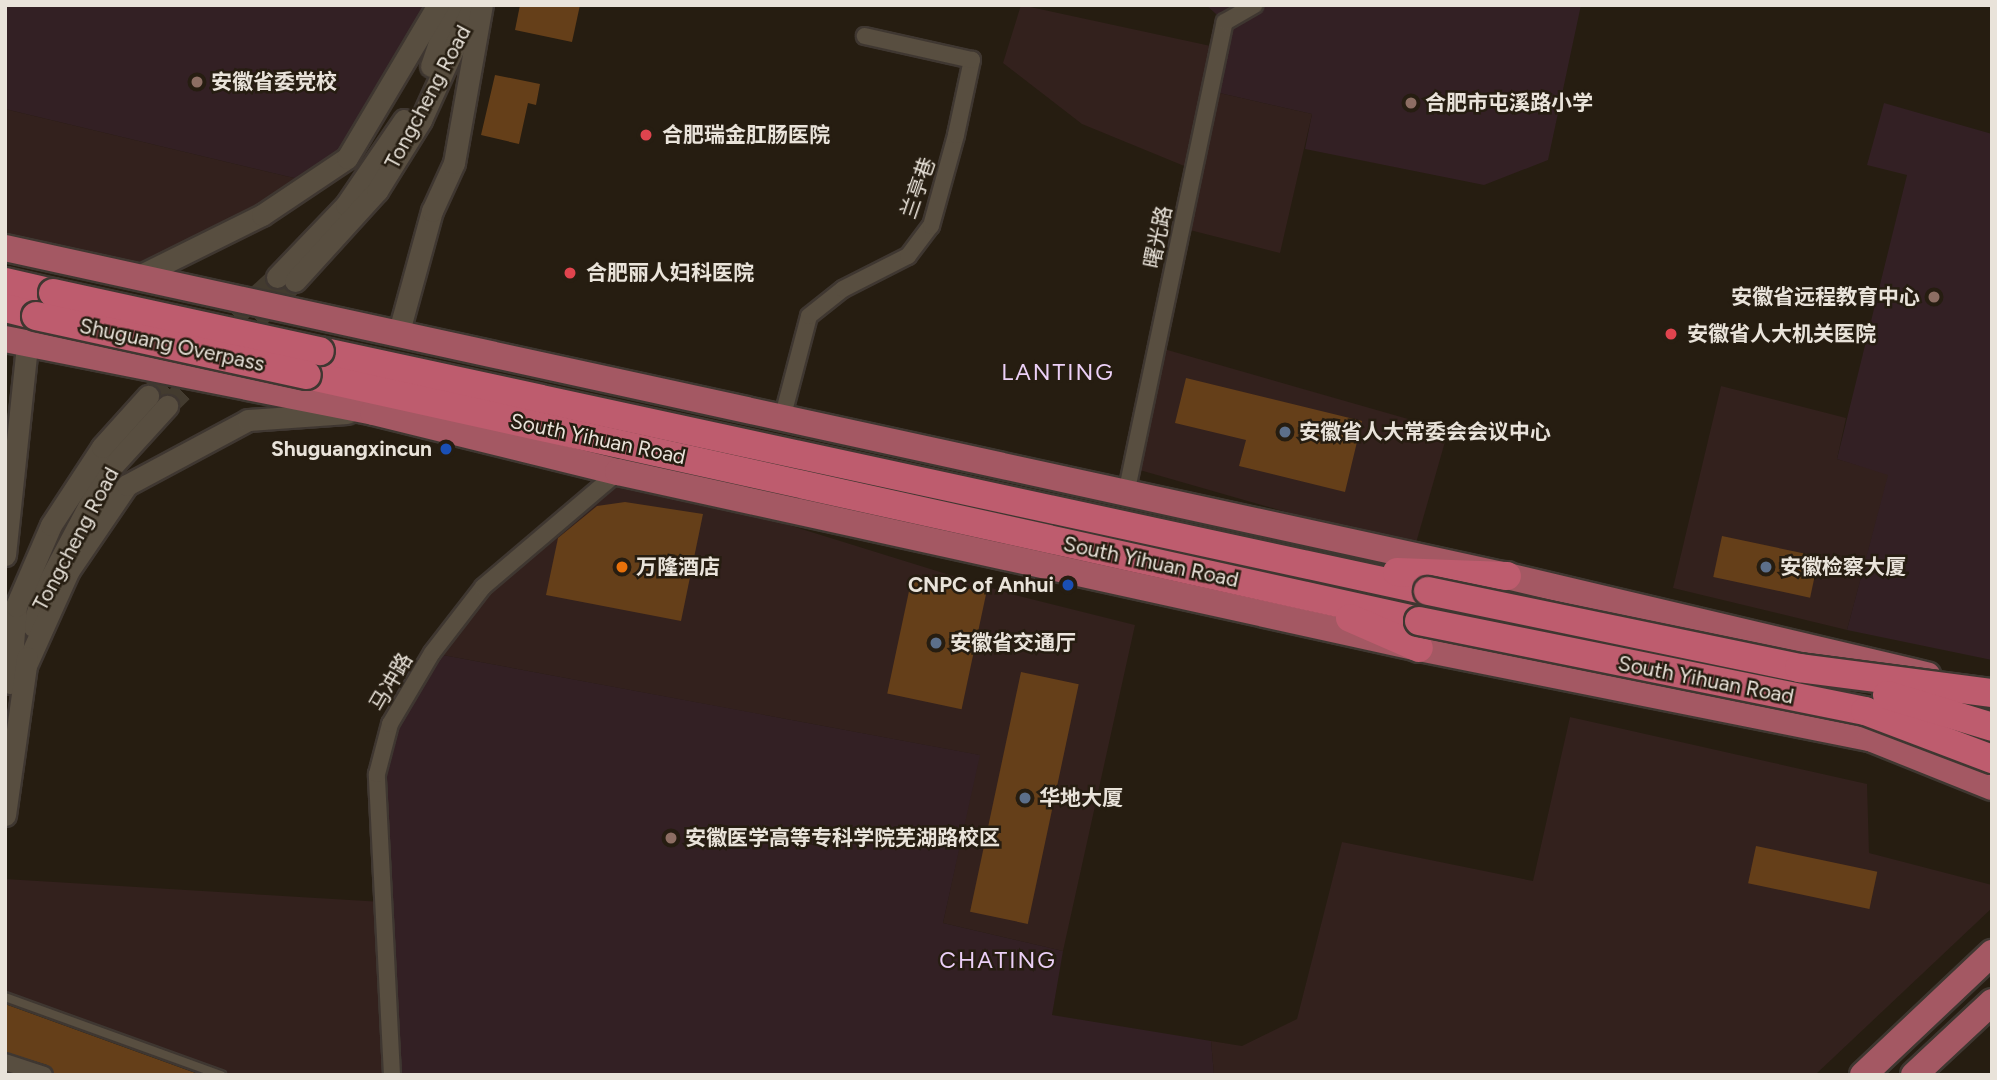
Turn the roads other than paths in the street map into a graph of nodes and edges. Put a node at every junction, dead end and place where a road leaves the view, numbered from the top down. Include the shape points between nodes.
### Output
1 (438, 5) edge
2 (452, 5) edge
3 (473, 5) edge
4 (482, 5) edge
5 (1255, 5) edge
6 (864, 36) dead end
7 (5, 248) edge
8 (137, 278) junction
9 (5, 282) edge
10 (5, 308) edge
11 (398, 335) junction
12 (16, 341) edge
13 (313, 363) junction
14 (148, 396) tunnel mouth
15 (167, 406) tunnel mouth
16 (373, 412) junction
17 (782, 419) junction
18 (618, 472) junction
19 (1126, 494) junction
20 (5, 555) edge
21 (1331, 570) junction
22 (1507, 576) junction
23 (1419, 635) junction
24 (1899, 667) junction
25 (1799, 668) junction
26 (13, 675) edge
27 (1934, 676) junction
28 (1992, 680) edge
29 (1992, 695) edge
30 (5, 720) edge
31 (1992, 727) edge
32 (1939, 736) junction
33 (1870, 738) junction
34 (1992, 751) edge
35 (1919, 757) junction
36 (1992, 759) edge
37 (1992, 787) edge
38 (5, 815) edge
39 (1992, 953) edge
40 (5, 997) edge
41 (1992, 1002) edge
42 (5, 1062) edge
43 (44, 1075) edge
44 (221, 1075) edge
45 (392, 1075) edge
46 (1863, 1075) edge
47 (1914, 1075) edge

1 - 8 street via 347,158 262,215
2 - 3 street, Tongcheng Road via 442,43 401,126 286,279 377,191 421,120
4 - 11 street via 454,163 432,211
5 - 19 street, 曙光路 via 1225,22
6 - 17 street, 兰亭巷 via 972,60 932,226 908,256 843,289 809,316
7 - 8 main road
8 - 11 main road
9 - 13 highway, Shuguang Overpass, bridge
10 - 13 highway, Shuguang Overpass, bridge
11 - 17 main road
12 - 16 main road
12 - 20 street
13 - 21 highway, South Yihuan Road
13 - 23 highway, South Yihuan Road via 1293,593
14 - 26 street, Tongcheng Road via 102,447 51,525 16,606
15 - 26 street, Tongcheng Road via 106,474 42,594
16 - 18 main road
16 - 26 street via 248,420 127,485 69,570
17 - 19 main road
18 - 23 main road
18 - 45 street, 马冲路 via 483,587 432,653 390,724 377,774
19 - 22 main road
21 - 22 highway
21 - 25 highway, South Yihuan Road, bridge
22 - 24 main road
23 - 32 highway, South Yihuan Road, bridge via 1865,711
23 - 33 main road
24 - 27 main road
24 - 33 lane via 1908,681 1890,730
25 - 29 highway, South Yihuan Road, bridge
25 - 31 highway, bridge
26 - 30 street, Tongcheng Road
26 - 38 street, Tongcheng Road
27 - 28 main road
27 - 29 main road
27 - 35 lane via 1924,683 1908,737
32 - 34 highway, bridge
32 - 36 highway, South Yihuan Road, bridge
33 - 35 main road
35 - 37 main road
39 - 46 main road
40 - 44 lane
41 - 47 main road
42 - 43 street

